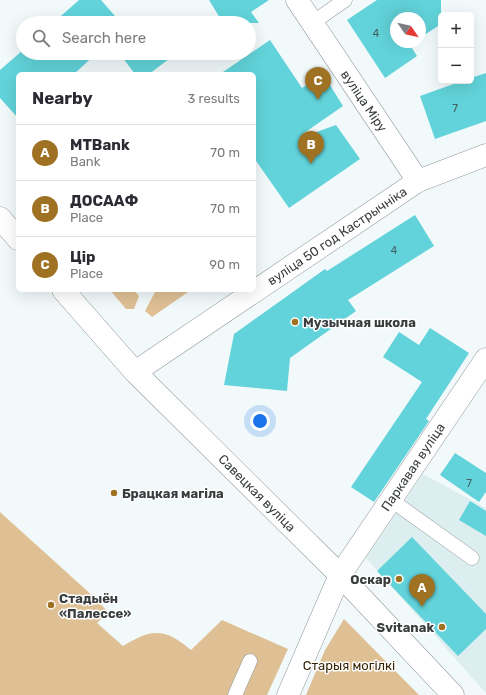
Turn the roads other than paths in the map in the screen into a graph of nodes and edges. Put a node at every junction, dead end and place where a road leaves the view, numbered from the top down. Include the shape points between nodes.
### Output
1 (297, 0) edge
2 (345, 0) edge
3 (312, 23) junction
4 (486, 155) edge
5 (418, 181) junction
6 (0, 218) edge
7 (16, 236) edge
8 (256, 291) edge
9 (65, 292) edge
10 (254, 292) edge
11 (486, 359) edge
12 (136, 372) junction
13 (391, 500) junction
14 (472, 558) dead end
15 (340, 575) junction
16 (250, 661) dead end
17 (235, 695) edge
18 (288, 695) edge
19 (453, 695) edge

1 - 3 street, вуліца Міру
2 - 3 lane
3 - 5 street, вуліца Міру
4 - 5 street, вуліца 50 год Кастрычніка
5 - 8 street, вуліца 50 год Кастрычніка
6 - 7 street
9 - 12 street, Савецкая вуліца
10 - 12 street, вуліца 50 год Кастрычніка
11 - 13 street, Паркавая вуліца
12 - 15 street, Савецкая вуліца
13 - 14 lane
13 - 15 street, Паркавая вуліца
15 - 18 street, Паркавая вуліца
15 - 19 street, Савецкая вуліца
16 - 17 lane

